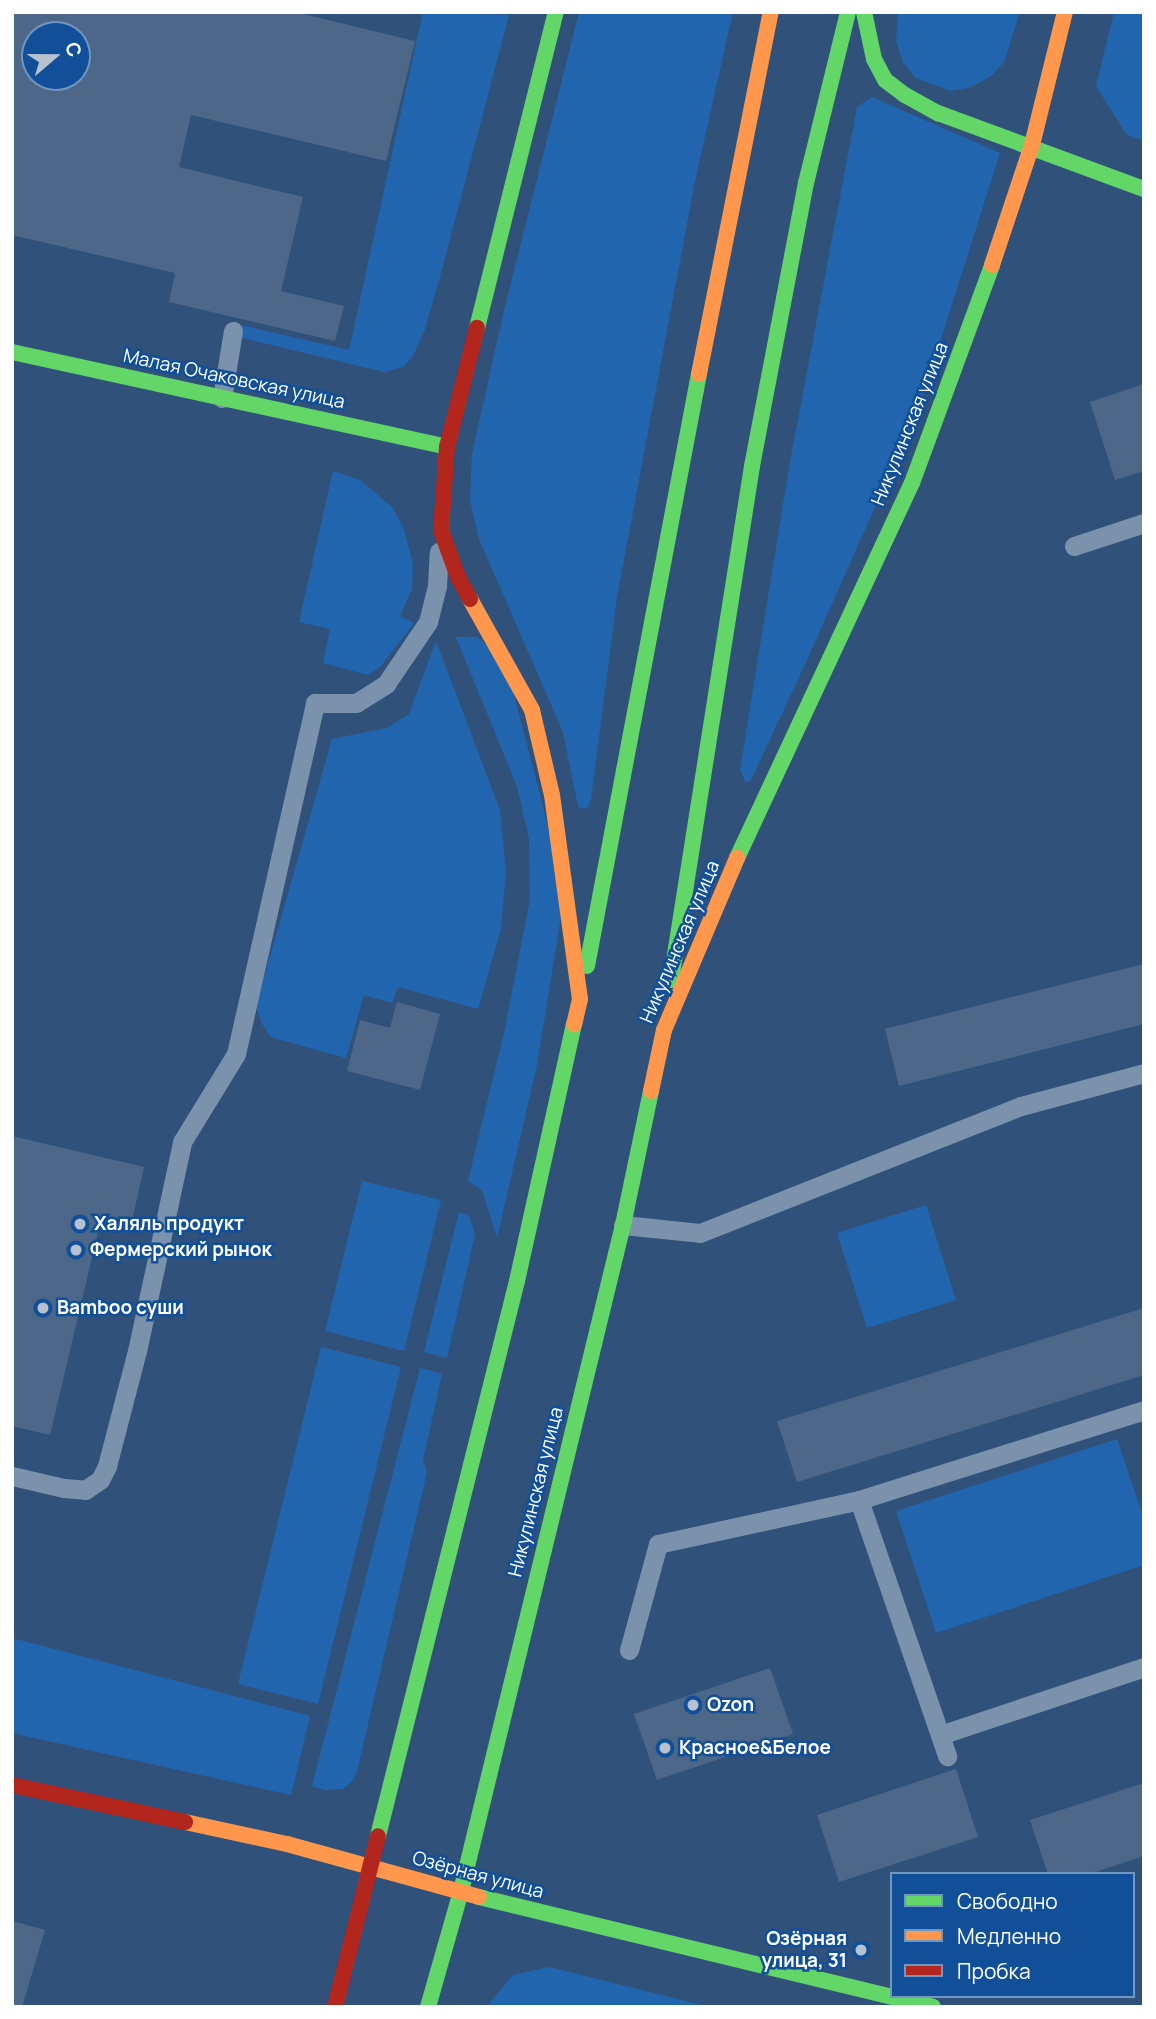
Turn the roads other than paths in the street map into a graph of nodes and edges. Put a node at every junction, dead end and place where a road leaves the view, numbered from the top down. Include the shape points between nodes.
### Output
1 (556, 12) edge
2 (771, 12) edge
3 (848, 12) edge
4 (864, 12) edge
5 (1065, 12) edge
6 (1032, 145) junction
7 (1144, 189) edge
8 (233, 331) dead end
9 (12, 352) edge
10 (222, 398) junction
11 (447, 447) junction
12 (1144, 523) edge
13 (441, 530) junction
14 (1074, 546) dead end
15 (580, 999) junction
16 (664, 1030) junction
17 (1144, 1073) edge
18 (623, 1226) junction
19 (1144, 1409) edge
20 (12, 1476) edge
21 (859, 1500) junction
22 (629, 1650) dead end
23 (1144, 1667) edge
24 (940, 1735) junction
25 (947, 1756) dead end
26 (15, 1788) edge
27 (372, 1868) junction
28 (461, 1891) junction
29 (883, 2001) edge
30 (335, 2007) edge
31 (428, 2007) edge
32 (933, 2007) edge

1 - 11 main road
2 - 15 main road
3 - 16 main road via 806,183 752,466
4 - 6 main road via 874,59 886,80 938,113
5 - 6 main road, Никулинская улица
6 - 7 main road
6 - 16 main road, Никулинская улица via 965,345 912,483 754,819
8 - 10 lane
9 - 10 main road, Малая Очаковская улица
10 - 11 main road, Малая Очаковская улица
11 - 13 main road
12 - 14 lane
13 - 15 main road via 458,577 532,710 552,796
13 - 20 lane via 437,586 428,622 386,684 356,702 315,703 236,1054 182,1142 107,1466 100,1480 85,1490
15 - 27 main road via 517,1281
16 - 18 main road, Никулинская улица
17 - 18 lane via 1021,1106 700,1233
18 - 28 main road, Никулинская улица
19 - 21 lane
21 - 22 lane via 658,1544
21 - 24 lane
23 - 24 lane
24 - 25 lane
26 - 27 main road, Озёрная улица via 287,1844
27 - 28 main road, Озёрная улица
27 - 30 main road
28 - 29 main road, Озёрная улица
28 - 31 main road, Никулинская улица
29 - 32 main road, Озёрная улица

